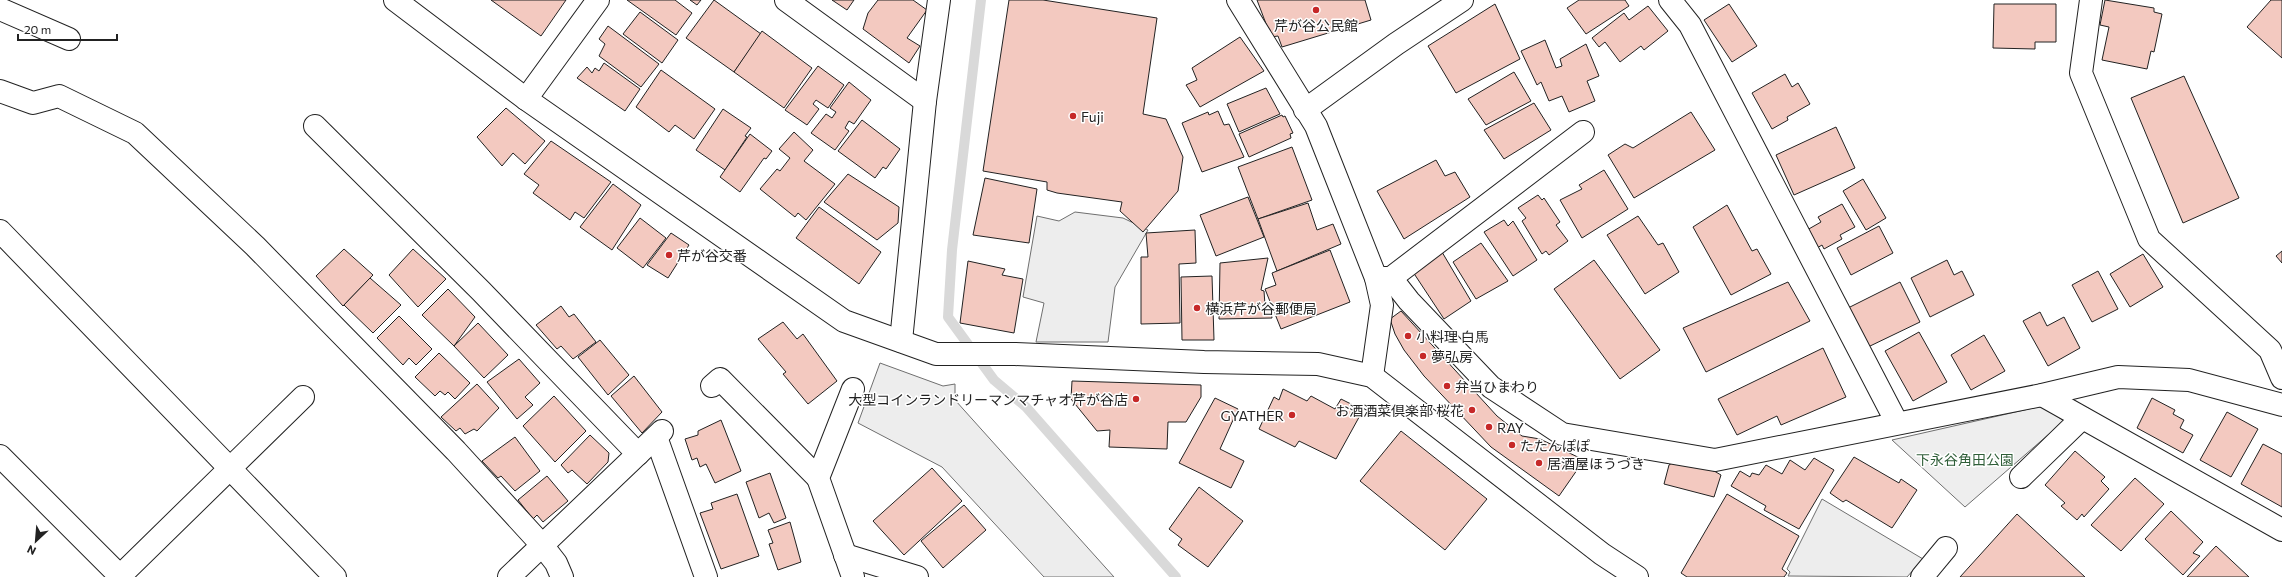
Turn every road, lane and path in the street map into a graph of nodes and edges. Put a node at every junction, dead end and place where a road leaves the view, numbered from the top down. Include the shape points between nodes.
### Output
1 (395, 0) edge
2 (598, 0) edge
3 (786, 0) edge
4 (939, 0) edge
5 (1238, 0) edge
6 (1462, 0) edge
7 (1670, 0) edge
8 (2091, 0) edge
9 (0, 9) edge
10 (69, 39) dead end
11 (0, 91) edge
12 (526, 99) junction
13 (925, 101) junction
14 (1305, 110) junction
15 (315, 126) dead end
16 (1583, 132) dead end
17 (0, 231) edge
18 (1384, 278) junction
19 (901, 341) junction
20 (1372, 376) junction
21 (2282, 378) edge
22 (712, 386) dead end
23 (853, 390) dead end
24 (2042, 395) junction
25 (303, 397) dead end
26 (2282, 405) edge
27 (2082, 418) junction
28 (1897, 422) junction
29 (638, 454) junction
30 (0, 456) edge
31 (230, 468) junction
32 (818, 478) junction
33 (2021, 478) dead end
34 (2282, 530) edge
35 (542, 545) junction
36 (1946, 548) dead end
37 (845, 555) junction
38 (121, 577) edge
39 (335, 577) edge
40 (510, 577) edge
41 (562, 577) edge
42 (706, 577) edge
43 (853, 577) edge
44 (917, 577) edge
45 (1637, 577) edge
46 (1922, 577) edge

1 - 12 street
2 - 12 street
3 - 13 street
4 - 13 street
5 - 14 street
6 - 14 street
7 - 28 street via 1690,25
8 - 21 street via 2081,73 2149,239 2270,350
9 - 10 street
11 - 35 street via 33,103 59,96 135,133 255,246 456,451
12 - 19 street via 844,321
13 - 19 street
14 - 18 street via 1316,126
15 - 29 street via 481,291
16 - 18 street
17 - 31 street
18 - 20 street
18 - 28 street via 1491,387 1562,434 1715,460
19 - 20 street via 936,354 1015,354 1318,364
20 - 45 street via 1602,554
22 - 32 street via 720,379
23 - 32 street
24 - 26 street via 2118,377 2189,380
24 - 27 street
24 - 28 street
25 - 31 street
27 - 33 street
27 - 34 street
29 - 35 street
29 - 42 street via 659,434
30 - 38 street
31 - 38 street
31 - 39 street
32 - 37 street
35 - 40 street
35 - 41 street via 556,563
36 - 46 street
37 - 43 street
37 - 44 street

